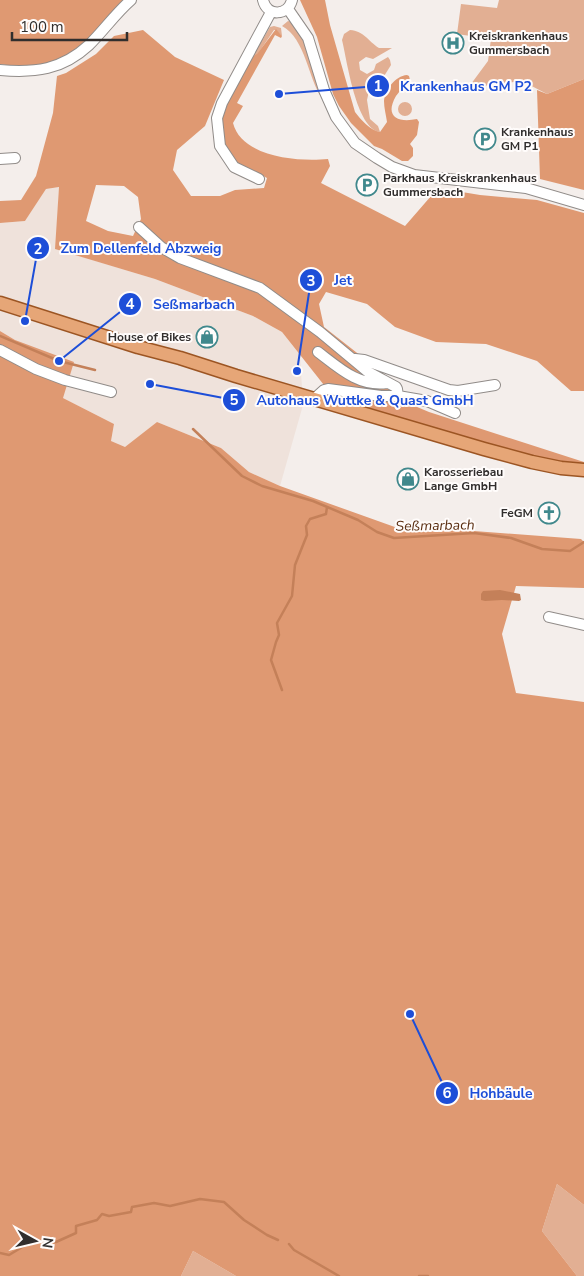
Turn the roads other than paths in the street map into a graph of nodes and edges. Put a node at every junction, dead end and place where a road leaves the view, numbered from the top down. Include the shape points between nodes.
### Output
1 (132, 0) edge
2 (263, 0) edge
3 (290, 4) edge
4 (271, 12) junction
5 (0, 70) edge
6 (15, 158) dead end
7 (0, 159) edge
8 (259, 179) dead end
9 (584, 205) edge
10 (139, 228) dead end
11 (0, 303) edge
12 (0, 350) edge
13 (318, 352) dead end
14 (351, 358) junction
15 (388, 383) junction
16 (494, 385) dead end
17 (111, 392) dead end
18 (398, 396) junction
19 (314, 399) junction
20 (455, 413) dead end
21 (584, 470) edge
22 (549, 617) dead end
23 (584, 625) edge

1 - 5 street via 89,45 65,62 38,71
2 - 4 street
3 - 4 street via 280,13
3 - 9 street via 308,38 336,117 355,143 392,167 414,175 526,188
4 - 8 street via 222,102 217,118 220,146 234,167
6 - 7 street
10 - 14 street via 180,258 260,288
11 - 19 main road via 138,348
12 - 17 street via 65,380
13 - 15 street via 359,380
14 - 15 street
14 - 16 street via 449,390
15 - 18 street via 398,389
18 - 19 street via 328,389
18 - 20 street
19 - 21 main road via 494,452 551,466
22 - 23 street

